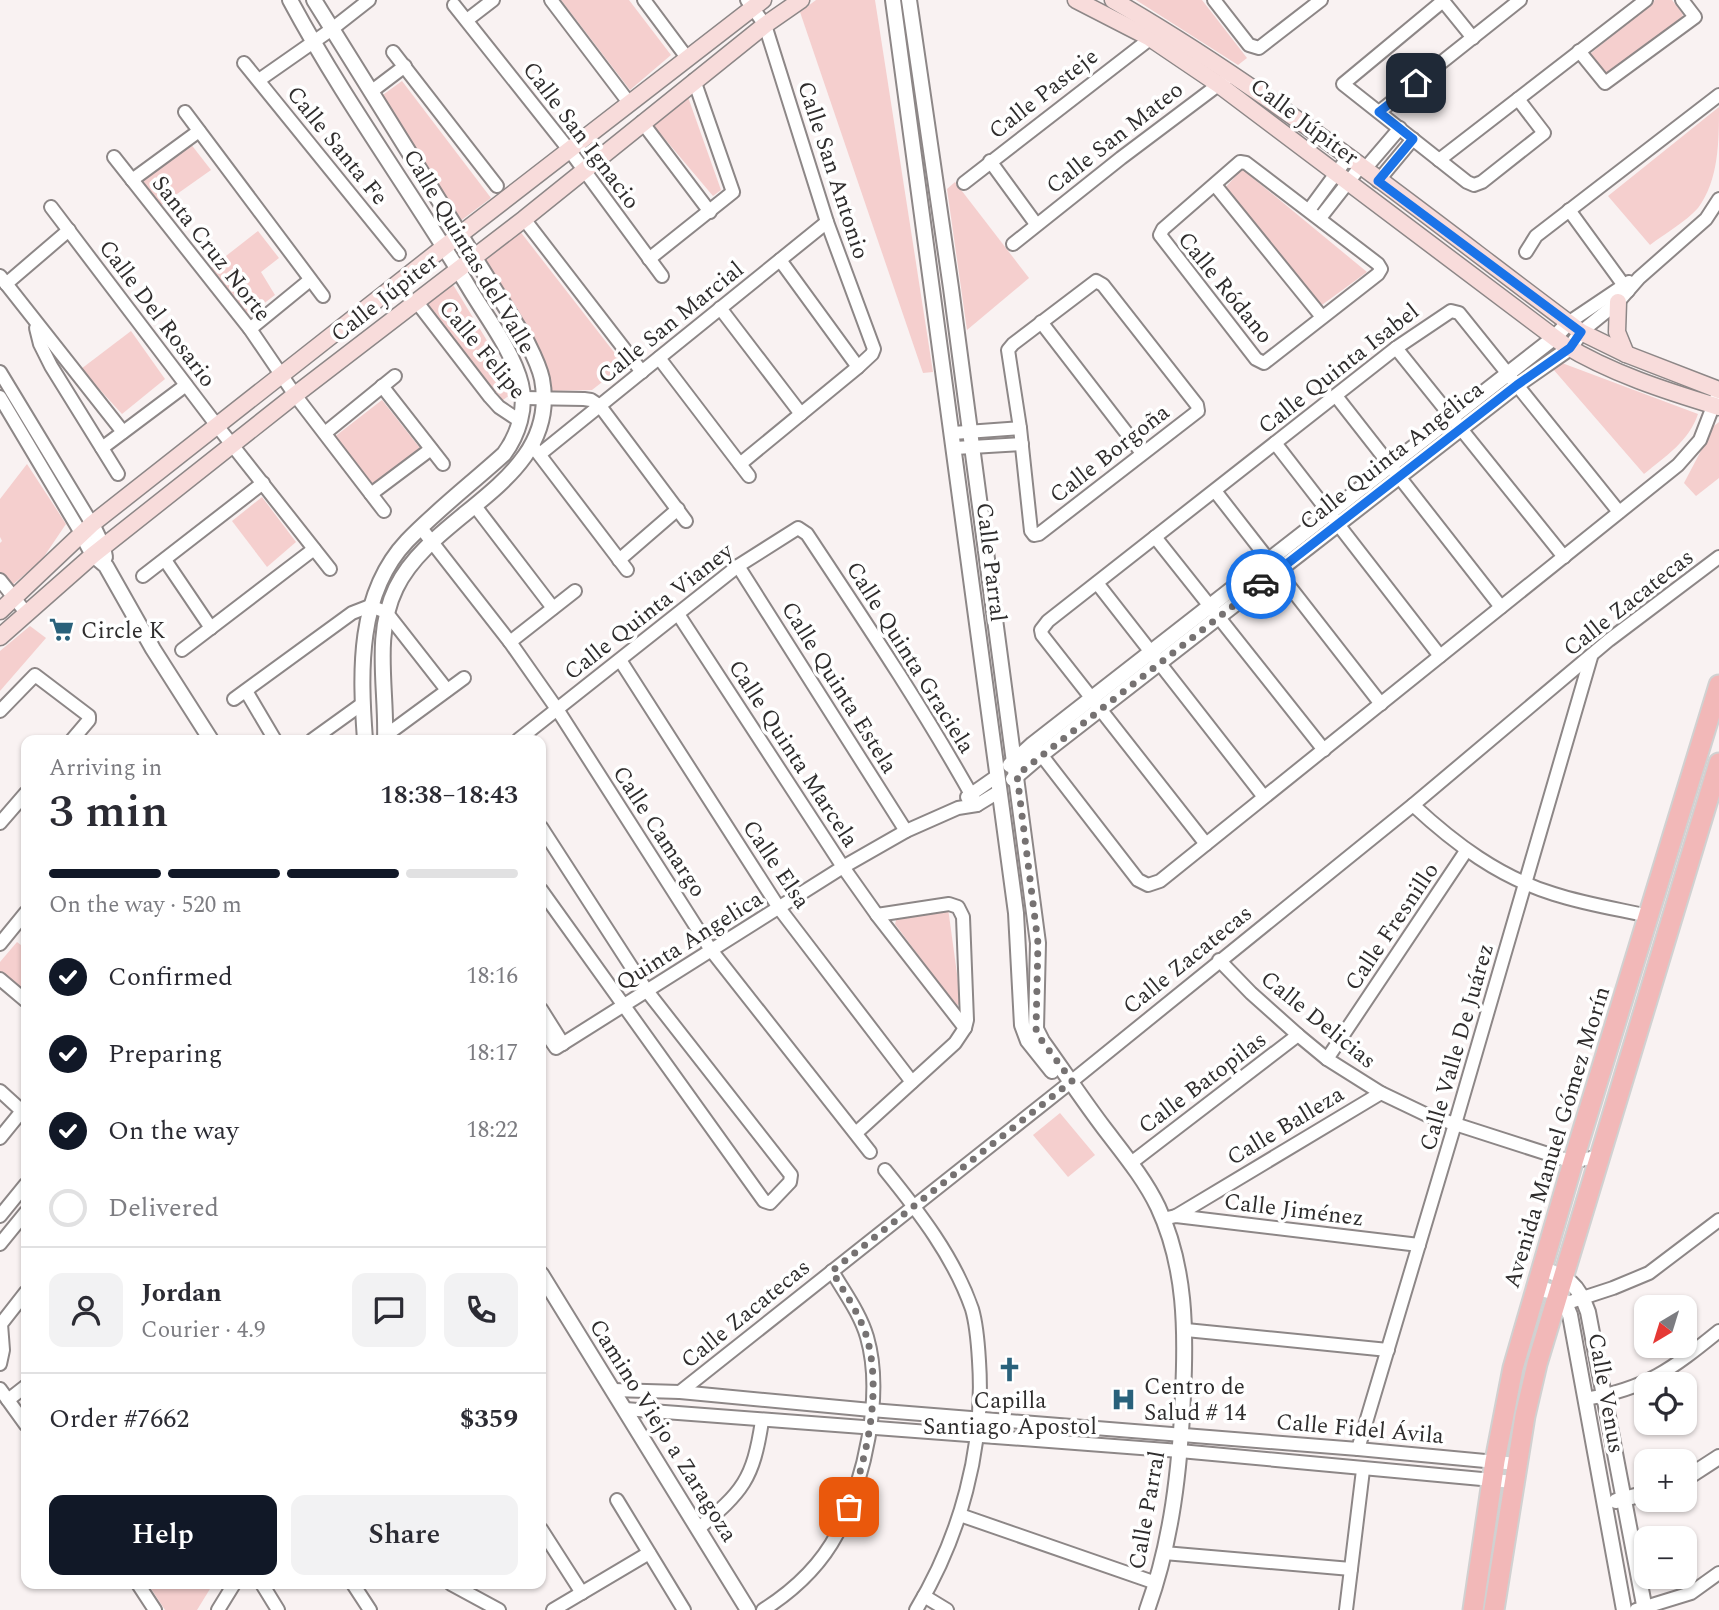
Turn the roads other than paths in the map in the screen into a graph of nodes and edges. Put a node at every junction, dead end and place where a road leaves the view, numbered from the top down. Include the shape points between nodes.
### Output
1 (290, 0) edge
2 (314, 0) edge
3 (369, 0) edge
4 (494, 0) edge
5 (551, 0) edge
6 (644, 0) edge
7 (801, 0) edge
8 (893, 0) edge
9 (909, 0) edge
10 (1214, 0) edge
11 (1520, 0) edge
12 (1646, 0) edge
13 (1682, 0) edge
14 (1317, 1) edge
15 (754, 3) edge
16 (1097, 3) edge
17 (454, 5) dead end
18 (467, 20) junction
19 (765, 25) junction
20 (332, 29) junction
21 (1157, 34) junction
22 (1473, 38) junction
23 (312, 42) junction
24 (1579, 51) junction
25 (393, 52) dead end
26 (688, 59) junction
27 (244, 63) dead end
28 (405, 66) junction
29 (1233, 74) junction
30 (259, 80) junction
31 (694, 80) junction
32 (1218, 84) junction
33 (372, 91) junction
34 (1719, 95) edge
35 (1518, 99) junction
36 (630, 104) junction
37 (185, 112) dead end
38 (1379, 112) junction
39 (642, 122) junction
40 (1400, 128) junction
41 (200, 131) junction
42 (1413, 139) junction
43 (569, 150) junction
44 (114, 157) dead end
45 (1439, 160) junction
46 (990, 161) junction
47 (1357, 165) junction
48 (583, 169) junction
49 (1342, 178) junction
50 (132, 180) junction
51 (1378, 181) junction
52 (964, 183) dead end
53 (1214, 185) junction
54 (497, 186) dead end
55 (1719, 199) edge
56 (51, 207) dead end
57 (1309, 209) junction
58 (1569, 210) junction
59 (710, 212) junction
60 (1320, 218) junction
61 (524, 219) junction
62 (827, 222) junction
63 (1036, 224) junction
64 (69, 230) junction
65 (461, 235) junction
66 (1013, 244) dead end
67 (444, 247) junction
68 (1526, 251) dead end
69 (399, 254) dead end
70 (474, 256) junction
71 (649, 259) junction
72 (780, 260) junction
73 (457, 268) junction
74 (662, 276) dead end
75 (3, 280) edge
76 (310, 280) junction
77 (1623, 292) junction
78 (323, 296) dead end
79 (416, 302) junction
80 (720, 308) junction
81 (1322, 317) junction
82 (1041, 322) junction
83 (36, 324) junction
84 (1575, 327) junction
85 (250, 329) junction
86 (1555, 337) junction
87 (1396, 348) junction
88 (1570, 348) junction
89 (1626, 354) junction
90 (659, 358) junction
91 (858, 367) junction
92 (279, 371) junction
93 (0, 372) edge
94 (642, 372) junction
95 (1507, 373) junction
96 (395, 376) dead end
97 (186, 385) junction
98 (1517, 385) junction
99 (382, 387) junction
100 (295, 395) junction
101 (1336, 396) junction
102 (0, 397) edge
103 (523, 398) junction
104 (544, 398) junction
105 (1717, 398) edge
106 (600, 406) junction
107 (801, 414) junction
108 (1451, 416) junction
109 (520, 421) junction
110 (218, 427) junction
111 (1020, 428) junction
112 (1461, 429) junction
113 (123, 432) junction
114 (970, 432) junction
115 (325, 433) junction
116 (953, 433) junction
117 (1275, 443) junction
118 (232, 444) junction
119 (1022, 444) junction
120 (972, 447) junction
121 (102, 448) junction
122 (955, 448) junction
123 (431, 449) junction
124 (536, 450) junction
125 (1142, 453) junction
126 (443, 464) dead end
127 (740, 464) junction
128 (1390, 465) junction
129 (118, 474) dead end
130 (749, 477) dead end
131 (1399, 477) junction
132 (263, 483) junction
133 (1215, 491) junction
134 (371, 494) junction
135 (475, 506) junction
136 (678, 509) junction
137 (384, 511) dead end
138 (1619, 512) junction
139 (1333, 518) junction
140 (686, 521) dead end
141 (421, 528) junction
142 (87, 529) junction
143 (807, 534) joint
144 (1155, 537) junction
145 (432, 542) junction
146 (314, 549) junction
147 (101, 556) junction
148 (1564, 556) junction
149 (1719, 557) edge
150 (165, 560) junction
151 (1273, 565) junction
152 (738, 566) junction
153 (330, 569) dead end
154 (143, 576) dead end
155 (0, 580) edge
156 (1097, 583) junction
157 (575, 591) dead end
158 (5, 603) edge
159 (370, 606) junction
160 (1501, 607) junction
161 (553, 608) junction
162 (1214, 611) junction
163 (386, 612) junction
164 (678, 614) junction
165 (23, 618) junction
166 (211, 628) junction
167 (0, 637) edge
168 (510, 642) junction
169 (183, 650) dead end
170 (1591, 655) junction
171 (1440, 656) junction
172 (1155, 657) junction
173 (620, 660) junction
174 (464, 678) dead end
175 (1719, 685) edge
176 (246, 691) junction
177 (447, 691) junction
178 (234, 699) dead end
179 (362, 704) junction
180 (1095, 704) junction
181 (1381, 704) junction
182 (557, 709) junction
183 (0, 711) edge
184 (76, 735) edge
185 (208, 735) edge
186 (272, 735) edge
187 (319, 735) edge
188 (365, 735) edge
189 (385, 735) edge
190 (389, 735) edge
191 (524, 735) edge
192 (1037, 749) junction
193 (1324, 750) junction
194 (1719, 763) edge
195 (1016, 768) junction
196 (998, 783) junction
197 (1715, 796) edge
198 (1265, 797) junction
199 (21, 799) edge
200 (974, 799) junction
201 (1413, 805) junction
202 (0, 823) edge
203 (906, 831) junction
204 (546, 835) edge
205 (1206, 844) junction
206 (1466, 851) junction
207 (843, 867) junction
208 (1526, 884) junction
209 (546, 897) edge
210 (779, 908) junction
211 (877, 915) junction
212 (1649, 916) junction
213 (21, 922) edge
214 (0, 944) edge
215 (711, 950) junction
216 (1219, 960) junction
217 (0, 979) edge
218 (647, 991) junction
219 (21, 998) edge
220 (623, 1006) junction
221 (546, 1020) edge
222 (965, 1028) junction
223 (546, 1032) edge
224 (1298, 1035) junction
225 (558, 1045) junction
226 (1327, 1059) junction
227 (912, 1082) junction
228 (1068, 1083) junction
229 (0, 1091) edge
230 (1381, 1093) junction
231 (21, 1106) edge
232 (21, 1112) edge
233 (1455, 1124) junction
234 (856, 1133) junction
235 (0, 1138) edge
236 (870, 1152) dead end
237 (1599, 1156) junction
238 (1573, 1162) junction
239 (1131, 1163) junction
240 (885, 1170) dead end
241 (21, 1190) edge
242 (914, 1207) junction
243 (0, 1217) edge
244 (1170, 1217) junction
245 (21, 1218) edge
246 (1719, 1220) edge
247 (12, 1229) junction
248 (0, 1244) edge
249 (1419, 1245) junction
250 (1542, 1268) junction
251 (832, 1271) junction
252 (1536, 1288) junction
253 (546, 1289) edge
254 (1559, 1295) junction
255 (21, 1298) edge
256 (1583, 1298) junction
257 (1186, 1330) junction
258 (1719, 1331) edge
259 (1, 1338) edge
260 (1388, 1350) junction
261 (0, 1364) edge
262 (0, 1389) edge
263 (21, 1390) edge
264 (613, 1390) junction
265 (680, 1392) junction
266 (1603, 1396) junction
267 (1584, 1399) junction
268 (9, 1400) junction
269 (625, 1409) junction
270 (871, 1410) junction
271 (21, 1418) edge
272 (979, 1418) junction
273 (762, 1421) junction
274 (869, 1427) junction
275 (1182, 1435) junction
276 (976, 1437) junction
277 (1358, 1449) junction
278 (1180, 1451) junction
279 (1719, 1457) edge
280 (1363, 1470) junction
281 (1494, 1471) junction
282 (1697, 1471) edge
283 (1516, 1473) junction
284 (1634, 1497) edge
285 (617, 1500) dead end
286 (1623, 1500) junction
287 (1604, 1503) junction
288 (960, 1515) junction
289 (698, 1529) junction
290 (546, 1537) edge
291 (649, 1553) junction
292 (1164, 1553) junction
293 (1351, 1569) junction
294 (1719, 1573) edge
295 (1156, 1583) junction
296 (141, 1589) edge
297 (231, 1589) edge
298 (265, 1589) edge
299 (356, 1589) edge
300 (460, 1589) edge
301 (582, 1593) junction
302 (924, 1596) junction
303 (155, 1610) edge
304 (218, 1610) edge
305 (278, 1610) edge
306 (370, 1610) edge
307 (499, 1610) edge
308 (553, 1610) edge
309 (684, 1610) edge
310 (748, 1610) edge
311 (763, 1610) edge
312 (916, 1610) edge
313 (947, 1610) edge
314 (1147, 1610) edge
315 (1346, 1610) edge
316 (1472, 1610) edge
317 (1494, 1610) edge
318 (1624, 1610) edge
319 (1642, 1610) edge

1 - 23 street, Calle Quintas del Valle
2 - 20 street, Calle Quintas del Valle
3 - 20 street
4 - 18 street
5 - 36 street
6 - 26 street
7 - 19 main road, Calle Júpiter
8 - 116 street, Calle Parral
9 - 114 street, Calle Parral
10 - 14 street via 1249,44 1259,48
11 - 22 street
12 - 24 street
13 - 24 street via 1695,17 1605,83
15 - 19 street, Calle San Antonio
15 - 26 main road, Calle Júpiter
16 - 21 main road, Calle Júpiter
17 - 18 street, Calle San Ignacio
18 - 43 street, Calle San Ignacio
19 - 31 main road, Calle Júpiter
19 - 62 street, Calle San Antonio
20 - 23 street
20 - 33 street, Calle Quintas del Valle
21 - 29 main road, Calle Júpiter
21 - 32 main road, Calle Júpiter
21 - 46 street, Calle Pasteje
22 - 38 street
22 - 38 street via 1443,1 1343,84
23 - 30 street
23 - 67 street, Calle Quintas del Valle
24 - 35 street
25 - 28 street
26 - 36 main road, Calle Júpiter
27 - 30 street, Calle Santa Fe
28 - 33 street
28 - 54 street
29 - 32 street, Calle San Mateo
29 - 47 main road, Calle Júpiter
30 - 69 street, Calle Santa Fe
31 - 39 main road, Calle Júpiter
31 - 59 street via 733,190
32 - 49 main road, Calle Júpiter
32 - 63 street, Calle San Mateo
33 - 65 street, Calle Quintas del Valle
34 - 58 street
35 - 45 street
35 - 45 street via 1544,133 1482,182 1467,182
36 - 43 main road, Calle Júpiter
37 - 41 street
38 - 40 street
39 - 48 main road, Calle Júpiter
39 - 59 street
40 - 42 street
40 - 47 street
41 - 50 street
41 - 76 street
42 - 45 street
42 - 51 street
43 - 48 street, Calle San Ignacio
43 - 65 main road, Calle Júpiter
44 - 50 street, Santa Cruz Norte
46 - 52 street, Calle Pasteje
46 - 63 street
47 - 49 street
47 - 51 main road, Calle Júpiter
48 - 61 main road, Calle Júpiter
48 - 71 street, Calle San Ignacio
49 - 57 street
49 - 60 street
49 - 86 main road, Calle Júpiter
50 - 85 street, Santa Cruz Norte
51 - 84 main road, Calle Júpiter
53 - 57 street, Calle Ródano via 1244,162
53 - 81 street
53 - 81 street, Calle Ródano via 1160,236 1255,359 1261,363 1268,360
55 - 77 street, Calle Quinta Angélica via 1706,219
56 - 64 street, Calle Del Rosario
57 - 60 street, Calle Ródano
58 - 68 street via 1536,236
58 - 77 street
59 - 71 street
60 - 81 street, Calle Ródano via 1381,269
61 - 70 main road, Calle Júpiter
61 - 94 street
62 - 72 street, Calle San Marcial
62 - 91 street, Calle San Antonio via 874,349
63 - 66 street, Calle San Mateo
64 - 75 street
64 - 97 street, Calle Del Rosario
65 - 67 main road, Calle Júpiter
65 - 70 street, Calle Quintas del Valle
67 - 73 street, Calle Quintas del Valle
67 - 92 main road, Calle Júpiter
70 - 73 main road, Calle Júpiter
70 - 104 street, Calle Quintas del Valle via 526,340 542,376
71 - 74 street, Calle San Ignacio
72 - 80 street, Calle San Marcial
72 - 91 street
73 - 79 main road, Calle Júpiter
73 - 103 street, Calle Quintas del Valle via 511,358
75 - 83 street
76 - 78 street
76 - 85 street
77 - 84 street, Calle Quinta Angélica
77 - 84 street, Calle Quinta Angélica
77 - 89 main road via 1617,332
79 - 100 main road, Calle Júpiter
79 - 109 street, Calle Felipe via 490,397
80 - 90 street, Calle San Marcial
80 - 107 street
82 - 111 street, Calle Borgoña via 1008,350
82 - 125 street
82 - 125 street, Calle Borgoña via 1092,282 1099,282 1197,405 1196,413
83 - 113 street
83 - 121 street via 51,366
84 - 86 street, Calle Quinta Angélica
84 - 88 street, Calle Quinta Angélica
84 - 89 main road, Calle Júpiter
85 - 92 street, Santa Cruz Norte
86 - 88 main road, Calle Júpiter
86 - 95 street, Calle Quinta Angélica
87 - 95 street, Calle Quinta Isabel via 1444,313 1455,311
87 - 101 street, Calle Quinta Isabel
87 - 108 street
88 - 98 street, Calle Quinta Angélica
88 - 105 main road, Calle Júpiter via 1664,389
89 - 105 main road, Calle Júpiter
90 - 94 street, Calle San Marcial
90 - 127 street
91 - 107 street
92 - 100 street, Santa Cruz Norte
92 - 110 main road, Calle Júpiter
93 - 142 street
94 - 106 street, Calle San Marcial
95 - 98 street, Calle Quinta Isabel
95 - 108 street, Calle Quinta Angélica
96 - 99 street
97 - 110 street, Calle Del Rosario
97 - 113 street
98 - 112 street, Calle Quinta Angélica
98 - 138 street, Calle Quinta Isabel
99 - 115 street
99 - 123 street
100 - 115 street
100 - 118 main road, Calle Júpiter
101 - 117 street, Calle Quinta Isabel
101 - 128 street
102 - 142 street
103 - 104 street
103 - 109 street, Calle Quintas del Valle
104 - 106 street via 591,400
104 - 124 street, Calle Quintas del Valle
105 - 138 street via 1700,440 1690,452
106 - 124 street, Calle San Marcial
106 - 136 street
107 - 127 street
108 - 112 street
108 - 128 street, Calle Quinta Angélica
109 - 141 street, Calle Quintas del Valle via 504,454
110 - 118 street, Calle Del Rosario
110 - 142 main road, Calle Júpiter
111 - 114 street
111 - 119 street, Calle Borgoña
112 - 131 street, Calle Quinta Angélica
112 - 148 street
113 - 121 street
114 - 116 street
114 - 120 street, Calle Parral
115 - 134 street
116 - 122 street, Calle Parral
117 - 133 street, Calle Quinta Isabel
117 - 139 street
118 - 132 street, Calle Del Rosario
118 - 147 main road, Calle Júpiter
119 - 120 street
119 - 125 street, Calle Borgoña via 1031,531 1036,535
120 - 122 street
120 - 195 street, Calle Parral
121 - 129 street
122 - 196 street, Calle Parral
123 - 126 street
123 - 134 street
124 - 135 street, Calle Quintas del Valle
124 - 136 street via 623,565
127 - 130 street
128 - 131 street
128 - 139 street, Calle Quinta Angélica
131 - 139 street, Calle Quinta Angélica
131 - 160 street
132 - 146 street, Calle Del Rosario
132 - 150 street
133 - 144 street, Calle Quinta Isabel
133 - 151 street
134 - 137 street
135 - 145 street, Calle Quintas del Valle
135 - 161 street
136 - 140 street
138 - 148 street
139 - 151 street, Calle Quinta Angélica
139 - 171 street
141 - 145 street, Calle Camargo
141 - 159 street, Calle Quintas del Valle via 393,560
142 - 147 street
142 - 158 main road, Calle Júpiter
143 - 152 street, Calle Quinta Vianey via 802,529 792,530
143 - 200 street, Calle Quinta Graciela via 933,727
144 - 156 street, Calle Quinta Isabel
144 - 162 street
145 - 163 street, Calle Quintas del Valle via 405,571
145 - 168 street, Calle Camargo
146 - 153 street, Calle Del Rosario
146 - 166 street
147 - 165 main road, Calle Júpiter
147 - 185 street
148 - 160 street
149 - 170 street, Calle Zacatecas
150 - 154 street
150 - 166 street
151 - 162 street, Calle Quinta Angélica
151 - 181 street
152 - 164 street, Calle Quinta Vianey
152 - 203 street, Calle Quinta Estela
155 - 158 street
156 - 172 street
156 - 180 street, Calle Quinta Isabel via 1041,630
157 - 161 street
158 - 165 street
159 - 163 street
159 - 176 street via 352,613
159 - 179 street, Calle Quintas del Valle
160 - 171 street
161 - 168 street
162 - 172 street, Calle Quinta Angélica
162 - 193 street
163 - 177 street
163 - 189 street
164 - 173 street, Calle Quinta Vianey
164 - 207 street, Calle Quinta Marcela
165 - 167 main road, Calle Júpiter
166 - 169 street
168 - 182 street, Calle Camargo
170 - 201 street, Calle Zacatecas
170 - 208 street, Calle Valle De Juárez
171 - 181 street
172 - 180 street, Calle Quinta Angélica
172 - 198 street
173 - 182 street, Calle Quinta Vianey
173 - 210 street, Calle Elsa
174 - 177 street
175 - 212 main road, Avenida Manuel Gómez Morín
176 - 178 street
176 - 186 street
177 - 190 street
179 - 187 street
179 - 188 street, Calle Quintas del Valle
180 - 192 street, Calle Quinta Angélica
180 - 205 street
181 - 193 street
182 - 191 street, Calle Quinta Vianey
182 - 215 street, Calle Camargo
183 - 184 street via 35,674 89,716
192 - 195 street, Calle Quinta Angélica
192 - 205 street via 1138,880 1148,886
193 - 198 street
194 - 197 main road, Avenida Manuel Gómez Morín
195 - 196 street, Calle Quinta Angélica
195 - 228 street, Calle Parral via 1038,943 1036,1029
196 - 200 street, Quinta Angelica
196 - 228 street, Calle Parral via 1016,913 1023,1030
197 - 237 main road, Avenida Manuel Gómez Morín
198 - 205 street
199 - 202 street
200 - 203 street, Quinta Angelica
201 - 206 street
201 - 216 street, Calle Zacatecas
203 - 207 street, Quinta Angelica
204 - 218 street
206 - 208 street
206 - 226 street, Calle Fresnillo
207 - 210 street, Quinta Angelica
207 - 211 street, Calle Quinta Marcela
208 - 212 street
208 - 233 street, Calle Valle De Juárez
209 - 220 street
210 - 215 street, Quinta Angelica
210 - 227 street, Calle Elsa
211 - 222 street, Calle Quinta Marcela
211 - 222 street via 949,904 958,907
212 - 238 main road, Avenida Manuel Gómez Morín
213 - 214 street
215 - 218 street, Quinta Angelica
215 - 234 street, Calle Camargo
216 - 224 street, Calle Delicias
216 - 228 street, Calle Zacatecas
217 - 219 street
218 - 220 street, Quinta Angelica
218 - 220 street via 791,1175 788,1185 770,1203 764,1201
220 - 225 street, Quinta Angelica
221 - 225 street
222 - 227 street
223 - 225 street
224 - 226 street, Calle Delicias
224 - 239 street, Calle Batopilas
226 - 230 street, Calle Delicias
227 - 234 street
228 - 239 street, Calle Parral
228 - 242 street, Calle Zacatecas
229 - 231 street
230 - 233 street, Calle Delicias
230 - 244 street, Calle Balleza
232 - 235 street
233 - 238 street, Calle Delicias
233 - 249 street, Calle Valle De Juárez
234 - 236 street, Calle Camargo
237 - 238 street
237 - 254 main road, Avenida Manuel Gómez Morín
238 - 250 main road, Avenida Manuel Gómez Morín
239 - 244 street, Calle Parral
240 - 242 street
241 - 243 street
242 - 251 street, Calle Zacatecas
242 - 272 street via 951,1263 973,1312
243 - 247 street
244 - 249 street, Calle Jiménez
244 - 257 street, Calle Parral
245 - 247 street
246 - 256 street via 1649,1272
247 - 248 street
249 - 260 street, Calle Valle De Juárez
250 - 252 main road, Avenida Manuel Gómez Morín
250 - 254 street, Calle Venus
251 - 265 street, Calle Zacatecas
251 - 270 street via 867,1337
252 - 254 street
252 - 281 main road, Avenida Manuel Gómez Morín via 1513,1368
253 - 264 street, Camino Viejo a Zaragoza
254 - 256 street
254 - 256 street, Calle Venus via 1575,1285
254 - 267 street, Calle Venus
254 - 283 main road, Avenida Manuel Gómez Morín via 1525,1416
255 - 259 street via 4,1319
256 - 266 street, Calle Venus
257 - 260 street
257 - 275 street, Calle Parral
258 - 266 street via 1651,1381
259 - 261 street
260 - 277 street, Calle Valle De Juárez
262 - 268 street
263 - 268 street
264 - 265 street, Calle Fidel Ávila
264 - 269 street, Camino Viejo a Zaragoza
265 - 270 street, Calle Fidel Ávila
266 - 267 street
266 - 286 street, Calle Venus
267 - 287 street, Calle Venus
268 - 271 street
269 - 273 street, Calle Fidel Ávila
269 - 289 street, Camino Viejo a Zaragoza
270 - 272 street, Calle Fidel Ávila
270 - 274 street
272 - 275 street, Calle Fidel Ávila
272 - 276 street
273 - 274 street, Calle Fidel Ávila
273 - 289 street via 751,1472 737,1493
274 - 276 street, Calle Fidel Ávila
274 - 311 street via 860,1476 836,1535 805,1577
275 - 277 street, Calle Fidel Ávila
275 - 278 street, Calle Parral
276 - 278 street, Calle Fidel Ávila
276 - 288 street
277 - 281 street, Calle Fidel Ávila
278 - 280 street, Calle Fidel Ávila
278 - 292 street, Calle Parral
279 - 282 street
280 - 281 street, Calle Fidel Ávila
280 - 293 street
281 - 283 street, Calle Fidel Ávila
281 - 283 street, Calle Fidel Ávila
281 - 316 main road, Avenida Manuel Gómez Morín
283 - 317 main road, Avenida Manuel Gómez Morín
284 - 286 street
285 - 291 street
286 - 287 street
286 - 319 street, Calle Venus
287 - 318 street, Calle Venus
288 - 295 street
288 - 302 street
289 - 310 street, Camino Viejo a Zaragoza
290 - 301 street
291 - 301 street
291 - 309 street
292 - 293 street
292 - 295 street, Calle Parral
293 - 315 street
294 - 319 street via 1691,1593
295 - 314 street, Calle Parral
296 - 303 street
297 - 304 street
298 - 305 street
299 - 306 street
300 - 307 street
301 - 308 street
302 - 312 street
302 - 313 street

